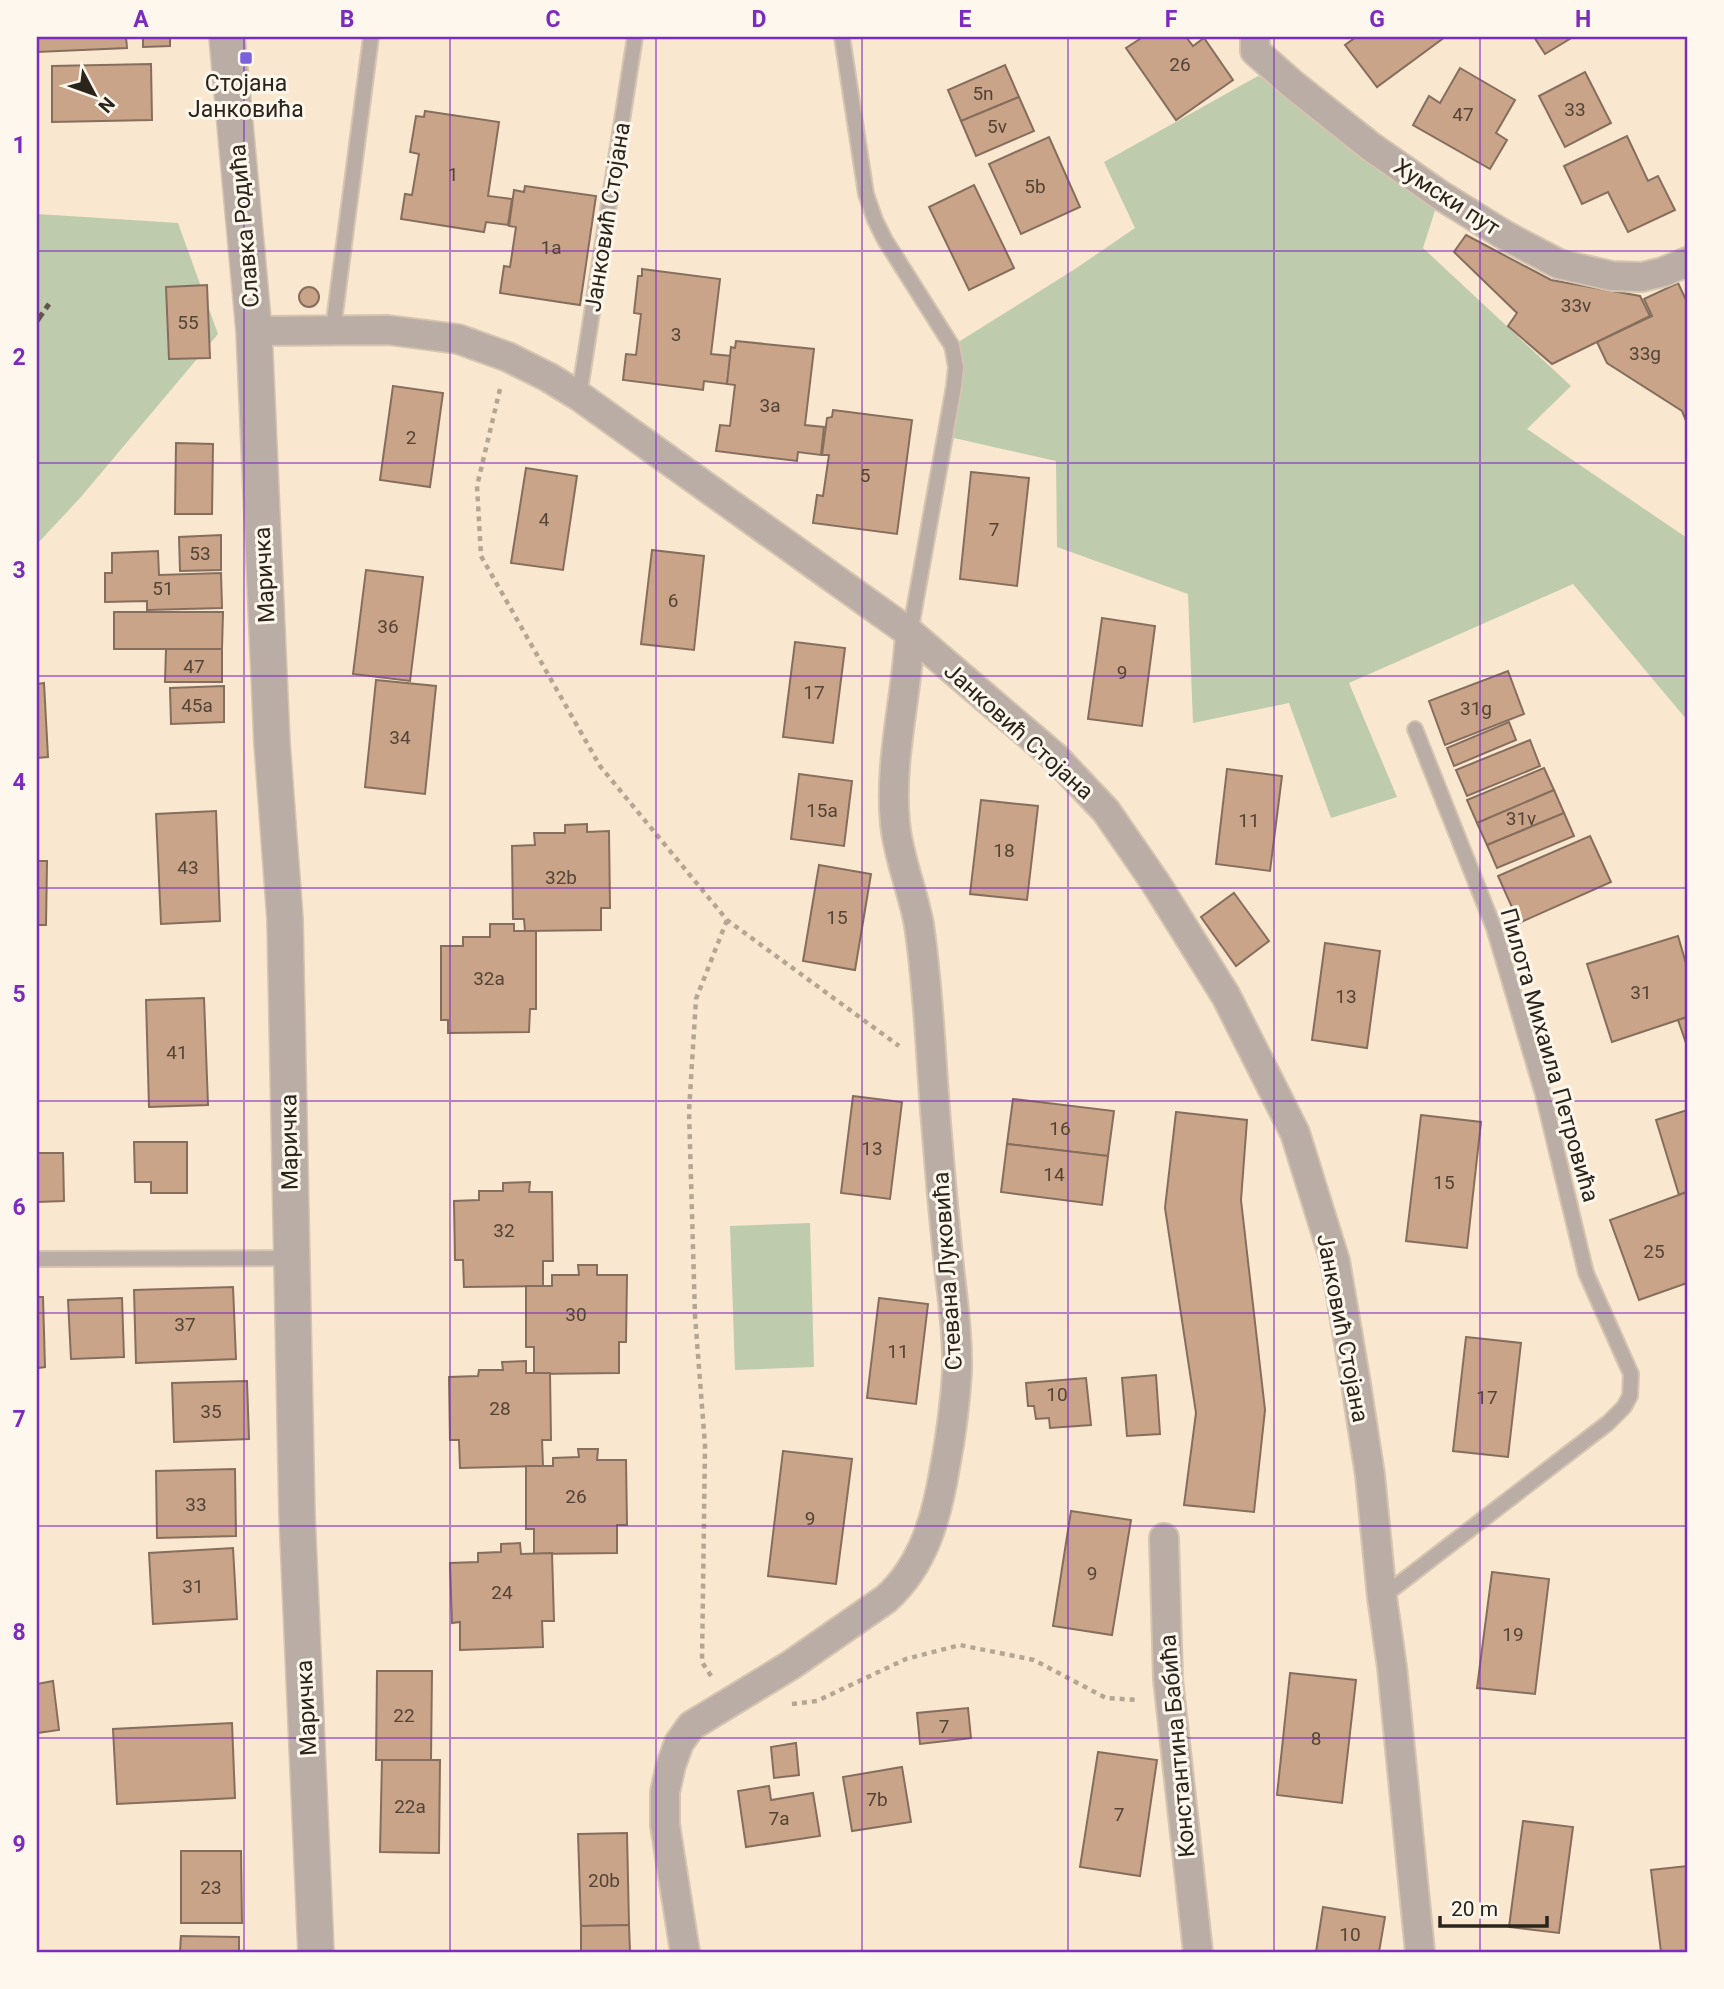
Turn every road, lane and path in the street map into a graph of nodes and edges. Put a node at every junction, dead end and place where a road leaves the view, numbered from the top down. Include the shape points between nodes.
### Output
1 (227, 37) edge
2 (372, 37) edge
3 (635, 37) edge
4 (842, 37) edge
5 (1250, 41) edge
6 (1687, 262) edge
7 (333, 329) junction
8 (254, 331) junction
9 (508, 357) junction
10 (579, 396) junction
11 (909, 633) junction
12 (1415, 729) dead end
13 (727, 920) junction
14 (931, 1069) junction
15 (292, 1258) junction
16 (37, 1259) edge
17 (1164, 1538) dead end
18 (1382, 1597) junction
19 (739, 1697) junction
20 (1171, 1703) junction
21 (316, 1952) edge
22 (685, 1952) edge
23 (1198, 1952) edge
24 (1420, 1952) edge

1 - 8 street, Славка Родића
2 - 7 lane
3 - 10 lane, Јанковић Стојана
4 - 11 lane via 866,194 885,240 952,346 956,367
5 - 6 street, Хумски пут via 1291,83 1380,153 1506,236 1559,264 1612,276 1642,277
7 - 8 street, Јанковић Стојана
7 - 9 street, Јанковић Стојана via 458,339
8 - 15 street, Маричка via 272,743 285,919
9 - 10 street, Јанковић Стојана
9 - 13 path via 477,486 481,556 600,766
10 - 11 street, Јанковић Стојана
11 - 14 street, Стевана Луковића via 893,795 895,826 924,957
11 - 18 street, Јанковић Стојана via 1056,758 1106,811 1226,996 1295,1133 1335,1261 1370,1475
12 - 18 lane, Пилота Михаила Петровића via 1494,928 1543,1094 1586,1273 1631,1374 1630,1396 1608,1423
13 - 14 path
13 - 19 path via 696,999 689,1111 695,1316 705,1445 702,1662 716,1685
14 - 19 street, Стевана Луковића via 957,1372 934,1519 899,1588
15 - 16 lane
15 - 21 street, Маричка via 297,1515
17 - 20 street, Константина Бабића
18 - 24 street, Јанковић Стојана
19 - 20 path via 790,1704 817,1701 906,1659 960,1646 1034,1660 1106,1698
19 - 22 street, Стевана Луковића via 691,1726 671,1765 665,1825
20 - 23 street, Константина Бабића

